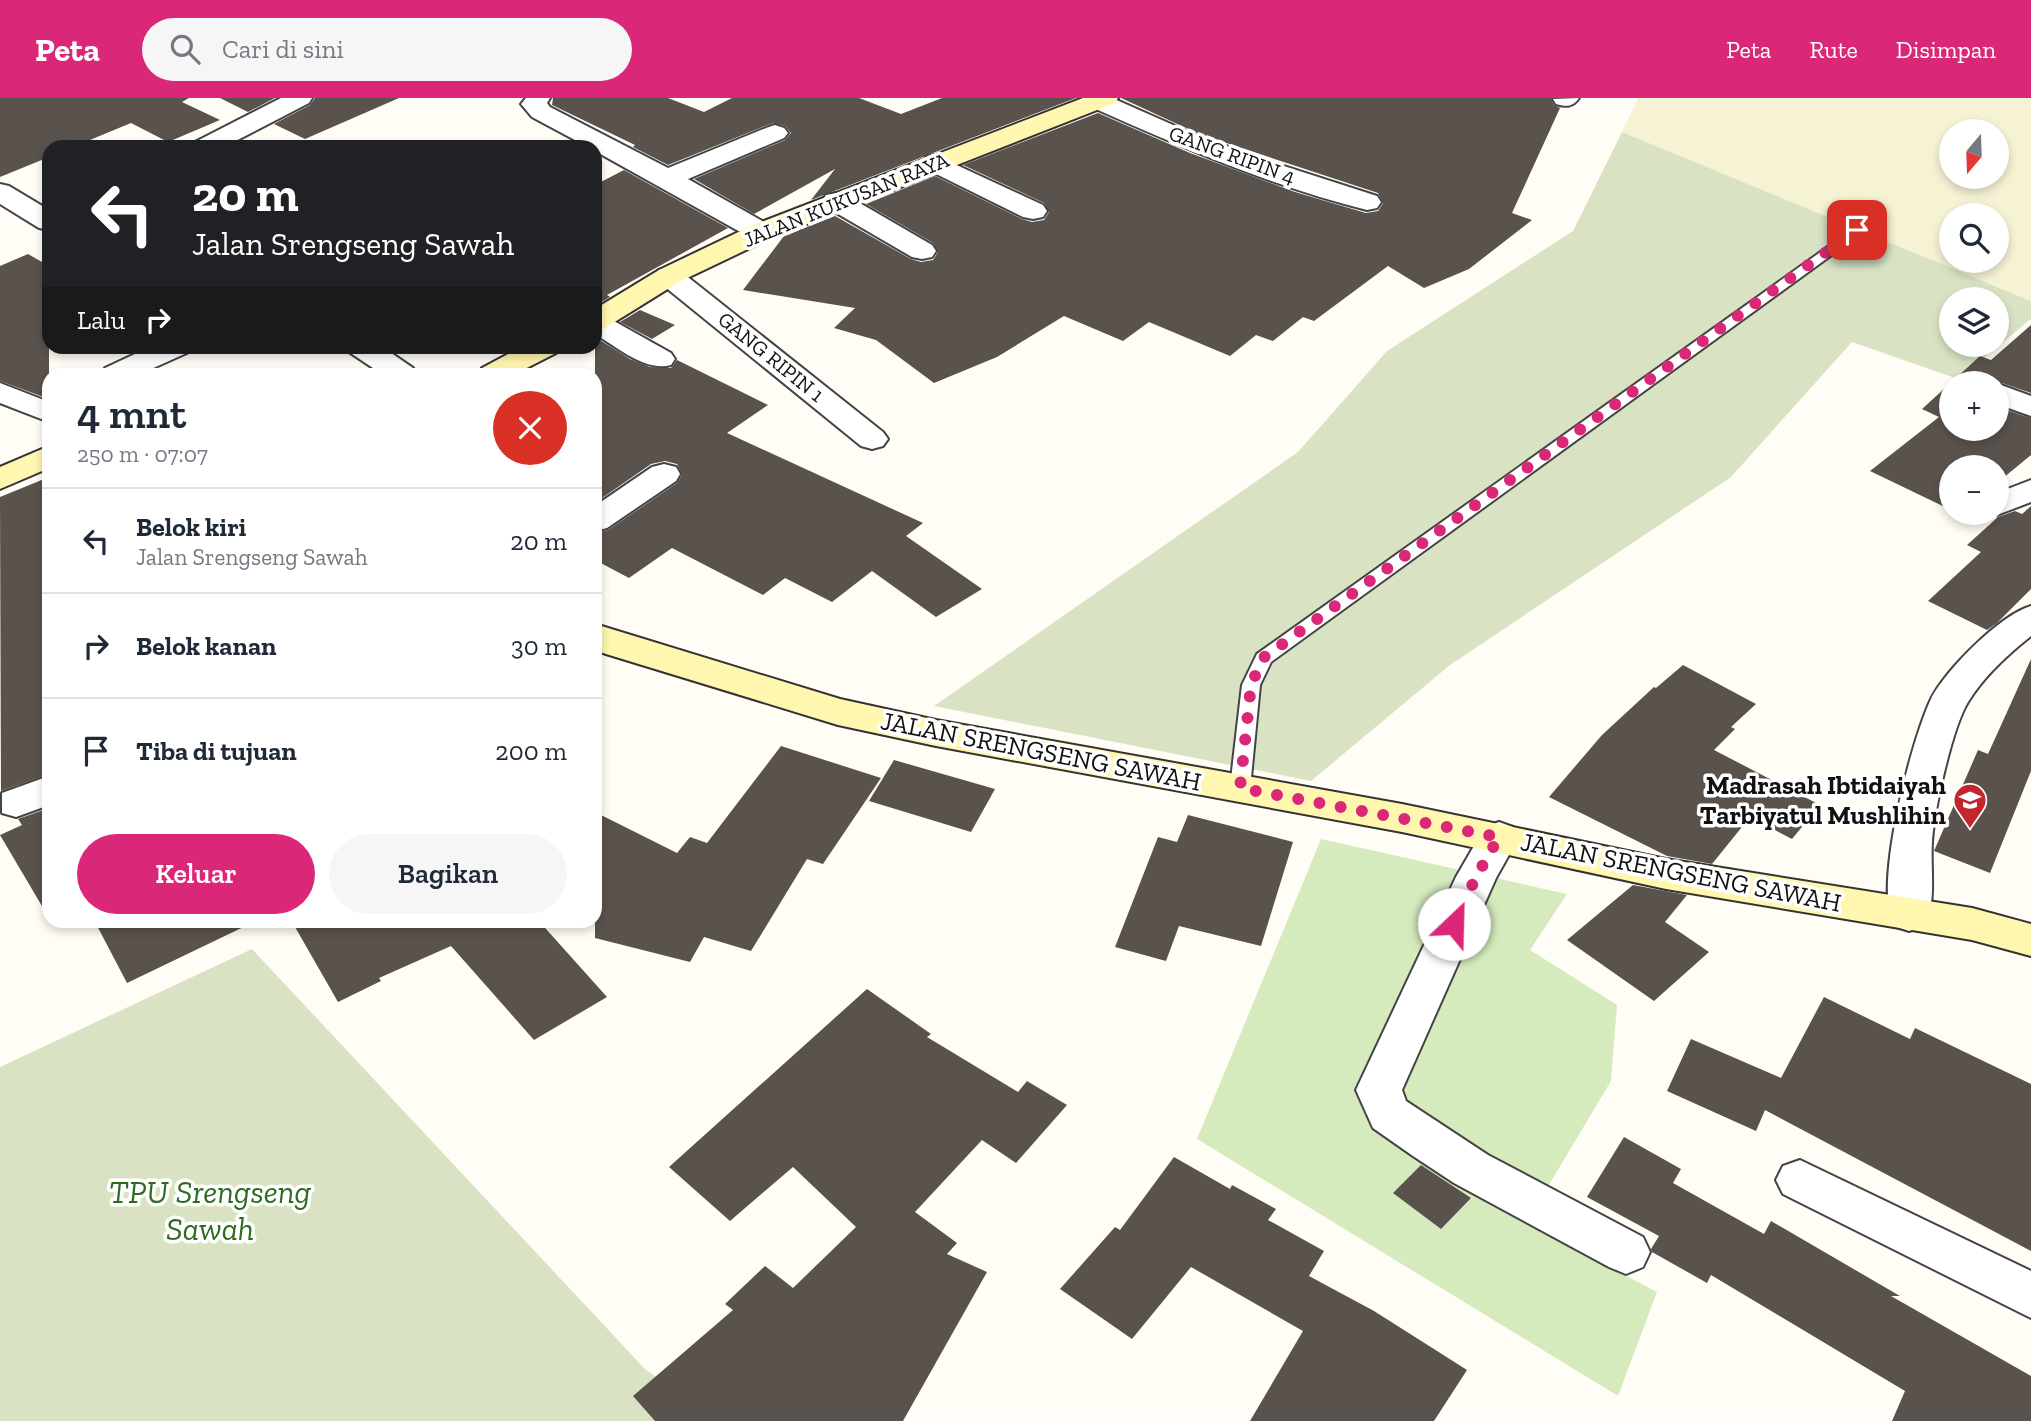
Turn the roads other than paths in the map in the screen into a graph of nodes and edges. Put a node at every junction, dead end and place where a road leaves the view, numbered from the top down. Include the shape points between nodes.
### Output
1 (300, 98) edge
2 (538, 98) edge
3 (1089, 101) edge
4 (775, 133) dead end
5 (218, 140) edge
6 (594, 140) edge
7 (602, 144) edge
8 (935, 163) junction
9 (667, 178) junction
10 (0, 192) edge
11 (836, 201) junction
12 (1367, 202) dead end
13 (1033, 211) dead end
14 (42, 218) edge
15 (1857, 230) dead end
16 (761, 232) junction
17 (922, 251) dead end
18 (669, 276) junction
19 (602, 318) edge
20 (602, 326) edge
21 (160, 354) edge
22 (372, 354) edge
23 (532, 354) edge
24 (660, 359) dead end
25 (129, 368) edge
26 (393, 368) edge
27 (505, 368) edge
28 (0, 392) edge
29 (2009, 397) edge
30 (2031, 407) edge
31 (42, 408) edge
32 (872, 439) dead end
33 (42, 459) edge
34 (664, 474) dead end
35 (0, 479) edge
36 (2031, 489) edge
37 (2009, 499) edge
38 (602, 516) edge
39 (2031, 618) edge
40 (602, 639) edge
41 (1240, 788) junction
42 (1499, 837) junction
43 (1909, 915) junction
44 (2031, 940) edge
45 (1800, 1180) dead end
46 (1626, 1252) dead end
47 (2031, 1295) edge

1 - 5 street
2 - 6 street via 534,104 541,112
3 - 8 street, JALAN KUKUSAN RAYA
3 - 12 street, GANG RIPIN 4 via 1240,160
4 - 9 street
7 - 9 street
8 - 11 street, JALAN KUKUSAN RAYA
8 - 13 street
9 - 16 street
10 - 14 street
11 - 16 street, JALAN KUKUSAN RAYA
11 - 17 street
15 - 41 lane via 1263,658 1251,685
16 - 18 street, JALAN KUKUSAN RAYA
18 - 19 street, JALAN KUKUSAN RAYA
18 - 32 street, GANG RIPIN 1
20 - 24 street
21 - 25 street
22 - 26 street
23 - 27 street
28 - 31 street
29 - 30 street
33 - 35 street
34 - 38 street
36 - 37 street
39 - 43 street via 1989,651 1950,699 1929,757 1912,839
40 - 41 street, JALAN SRENGSENG SAWAH via 838,712
41 - 42 street, JALAN SRENGSENG SAWAH
42 - 43 street, JALAN SRENGSENG SAWAH via 1667,874
42 - 46 street via 1476,877 1379,1090 1390,1114 1429,1142
43 - 44 street, JALAN SRENGSENG SAWAH via 1972,924
45 - 47 street

